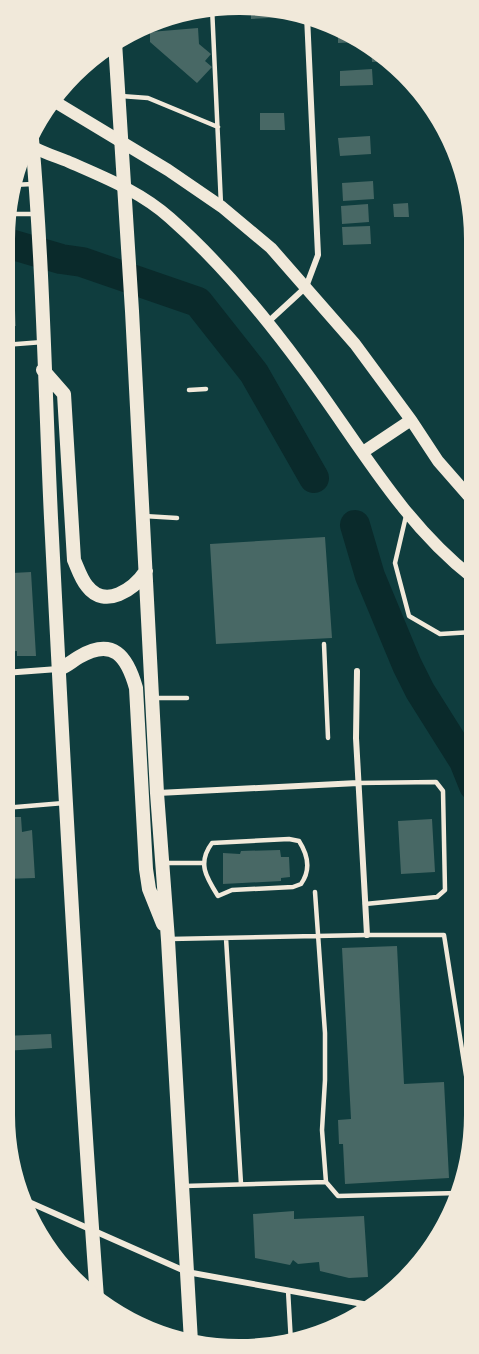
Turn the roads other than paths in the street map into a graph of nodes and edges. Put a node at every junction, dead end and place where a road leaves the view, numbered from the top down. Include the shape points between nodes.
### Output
1 (212, 17) edge
2 (307, 26) edge
3 (116, 53) edge
4 (118, 96) junction
5 (60, 105) edge
6 (218, 127) junction
7 (121, 141) junction
8 (35, 146) edge
9 (32, 154) edge
10 (36, 184) junction
11 (22, 185) edge
12 (123, 186) junction
13 (222, 207) junction
14 (16, 214) edge
15 (38, 214) junction
16 (306, 287) junction
17 (267, 322) junction
18 (43, 342) junction
19 (15, 344) edge
20 (43, 370) junction
21 (206, 389) dead end
22 (189, 390) dead end
23 (411, 420) junction
24 (363, 452) junction
25 (464, 491) edge
26 (407, 513) junction
27 (144, 516) junction
28 (177, 518) dead end
29 (464, 570) edge
30 (146, 571) junction
31 (464, 633) edge
32 (324, 645) dead end
33 (59, 669) junction
34 (357, 671) dead end
35 (15, 672) edge
36 (152, 698) junction
37 (187, 698) dead end
38 (328, 738) dead end
39 (358, 783) junction
40 (157, 793) junction
41 (67, 803) junction
42 (15, 807) edge
43 (162, 863) junction
44 (203, 863) junction
45 (315, 892) dead end
46 (365, 904) junction
47 (167, 935) junction
48 (367, 935) junction
49 (318, 936) junction
50 (226, 938) junction
51 (464, 1062) edge
52 (326, 1182) junction
53 (241, 1184) junction
54 (182, 1186) junction
55 (450, 1193) edge
56 (34, 1204) edge
57 (92, 1230) junction
58 (188, 1272) junction
59 (96, 1287) edge
60 (288, 1290) junction
61 (360, 1303) edge
62 (290, 1333) edge
63 (191, 1334) edge

1 - 6 lane
2 - 16 street via 318,255
3 - 4 main road
4 - 6 lane via 148,98
4 - 7 main road
5 - 7 main road
6 - 13 lane
7 - 12 main road
7 - 13 main road
8 - 12 main road
9 - 10 main road
10 - 11 lane
10 - 15 main road
12 - 17 main road via 169,217 221,267
12 - 27 main road
13 - 16 main road via 271,248
14 - 15 lane
15 - 18 main road
16 - 17 street
16 - 23 main road via 355,344
17 - 24 main road
18 - 19 lane
18 - 20 main road
20 - 30 main road via 64,394 74,560 81,577 88,588 109,596 131,589
20 - 33 main road
21 - 22 lane
23 - 24 main road
23 - 25 main road
24 - 26 main road
26 - 29 main road
26 - 31 lane via 395,563 409,616 440,634
27 - 28 lane
27 - 30 main road
30 - 36 main road
32 - 38 lane
33 - 35 street
33 - 41 main road
33 - 47 main road via 99,649 113,650 129,666 136,688 146,869 154,906
34 - 39 street
36 - 37 lane
36 - 40 main road
39 - 40 street
39 - 46 street
39 - 46 lane via 436,782 442,791 446,890 437,897
40 - 43 main road
41 - 42 lane
41 - 57 main road
43 - 44 lane
43 - 47 main road
44 - 44 lane via 218,896 232,890 293,887 301,884 308,870 304,849 299,841 289,839 212,843
45 - 49 lane
46 - 48 street
47 - 50 lane
47 - 54 main road
48 - 49 lane
48 - 51 lane via 444,935
49 - 50 lane
49 - 52 lane via 325,1033 322,1130
50 - 53 lane
52 - 53 lane
52 - 55 lane via 338,1196
53 - 54 lane
54 - 58 main road
56 - 57 street
57 - 58 street
57 - 59 main road
58 - 60 street
58 - 63 main road
60 - 61 street
60 - 62 lane

